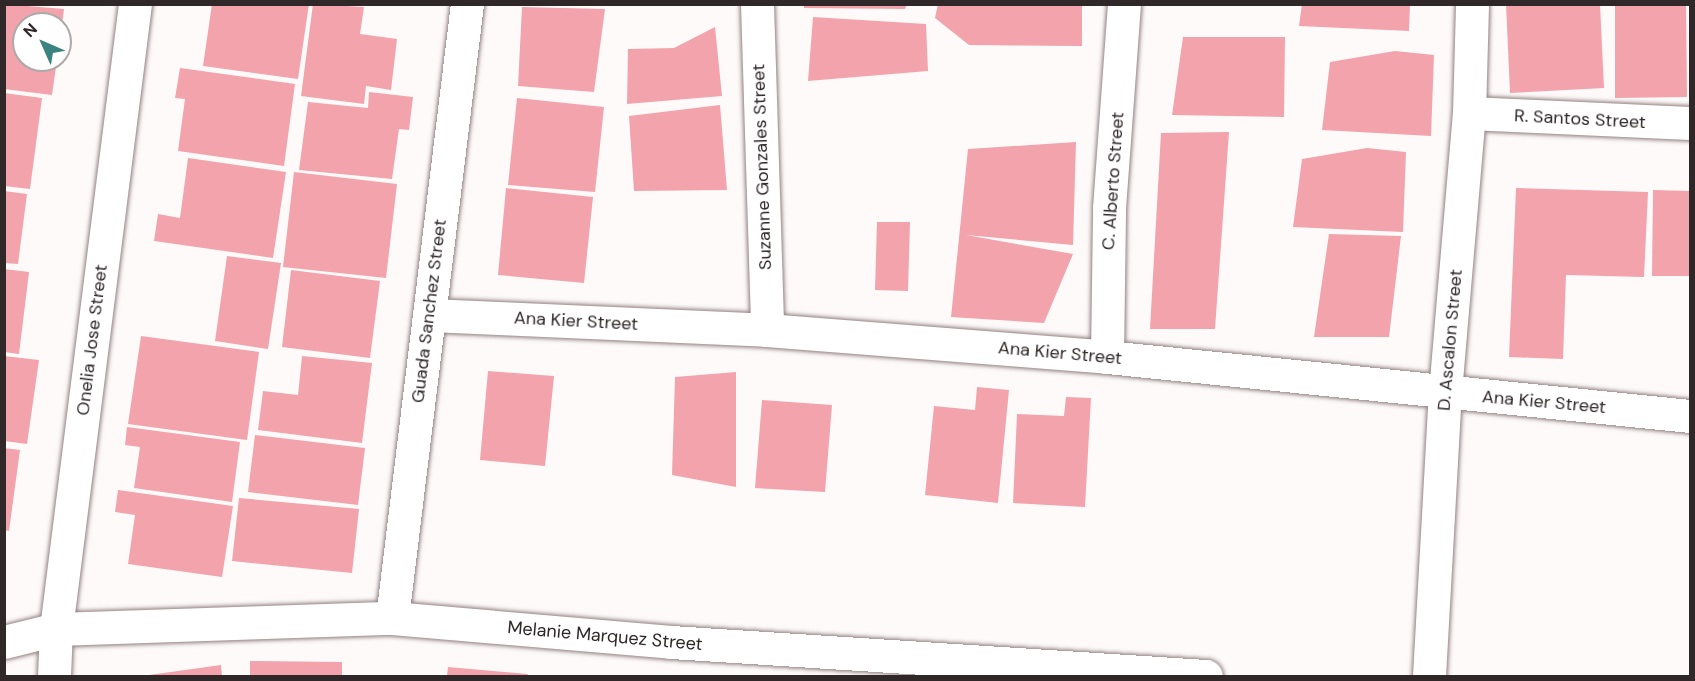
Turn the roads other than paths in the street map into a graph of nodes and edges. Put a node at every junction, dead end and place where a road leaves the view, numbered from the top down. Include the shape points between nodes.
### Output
1 (135, 4) edge
2 (467, 4) edge
3 (757, 4) edge
4 (1125, 4) edge
5 (1472, 4) edge
6 (1469, 113) junction
7 (1690, 123) edge
8 (429, 315) junction
9 (767, 330) junction
10 (1107, 357) junction
11 (1445, 392) junction
12 (1690, 416) edge
13 (392, 618) junction
14 (56, 629) junction
15 (4, 642) edge
16 (54, 676) edge
17 (1206, 676) edge
18 (1429, 676) edge

1 - 14 street, Onelia Jose Street
2 - 8 street, Guada Sanchez Street
3 - 9 street, Suzanne Gonzales Street
4 - 10 street, C. Alberto Street via 1109,208
5 - 6 street, D. Ascalon Street
6 - 7 street, R. Santos Street
6 - 11 street, D. Ascalon Street
8 - 9 street, Ana Kier Street
8 - 13 street, Guada Sanchez Street
9 - 10 street, Ana Kier Street
10 - 11 street, Ana Kier Street
11 - 12 street, Ana Kier Street
11 - 18 street, D. Ascalon Street
13 - 14 street, Melanie Marquez Street
13 - 17 street, Melanie Marquez Street via 682,643
14 - 15 street, Melanie Marquez Street
14 - 16 street, Onelia Jose Street

